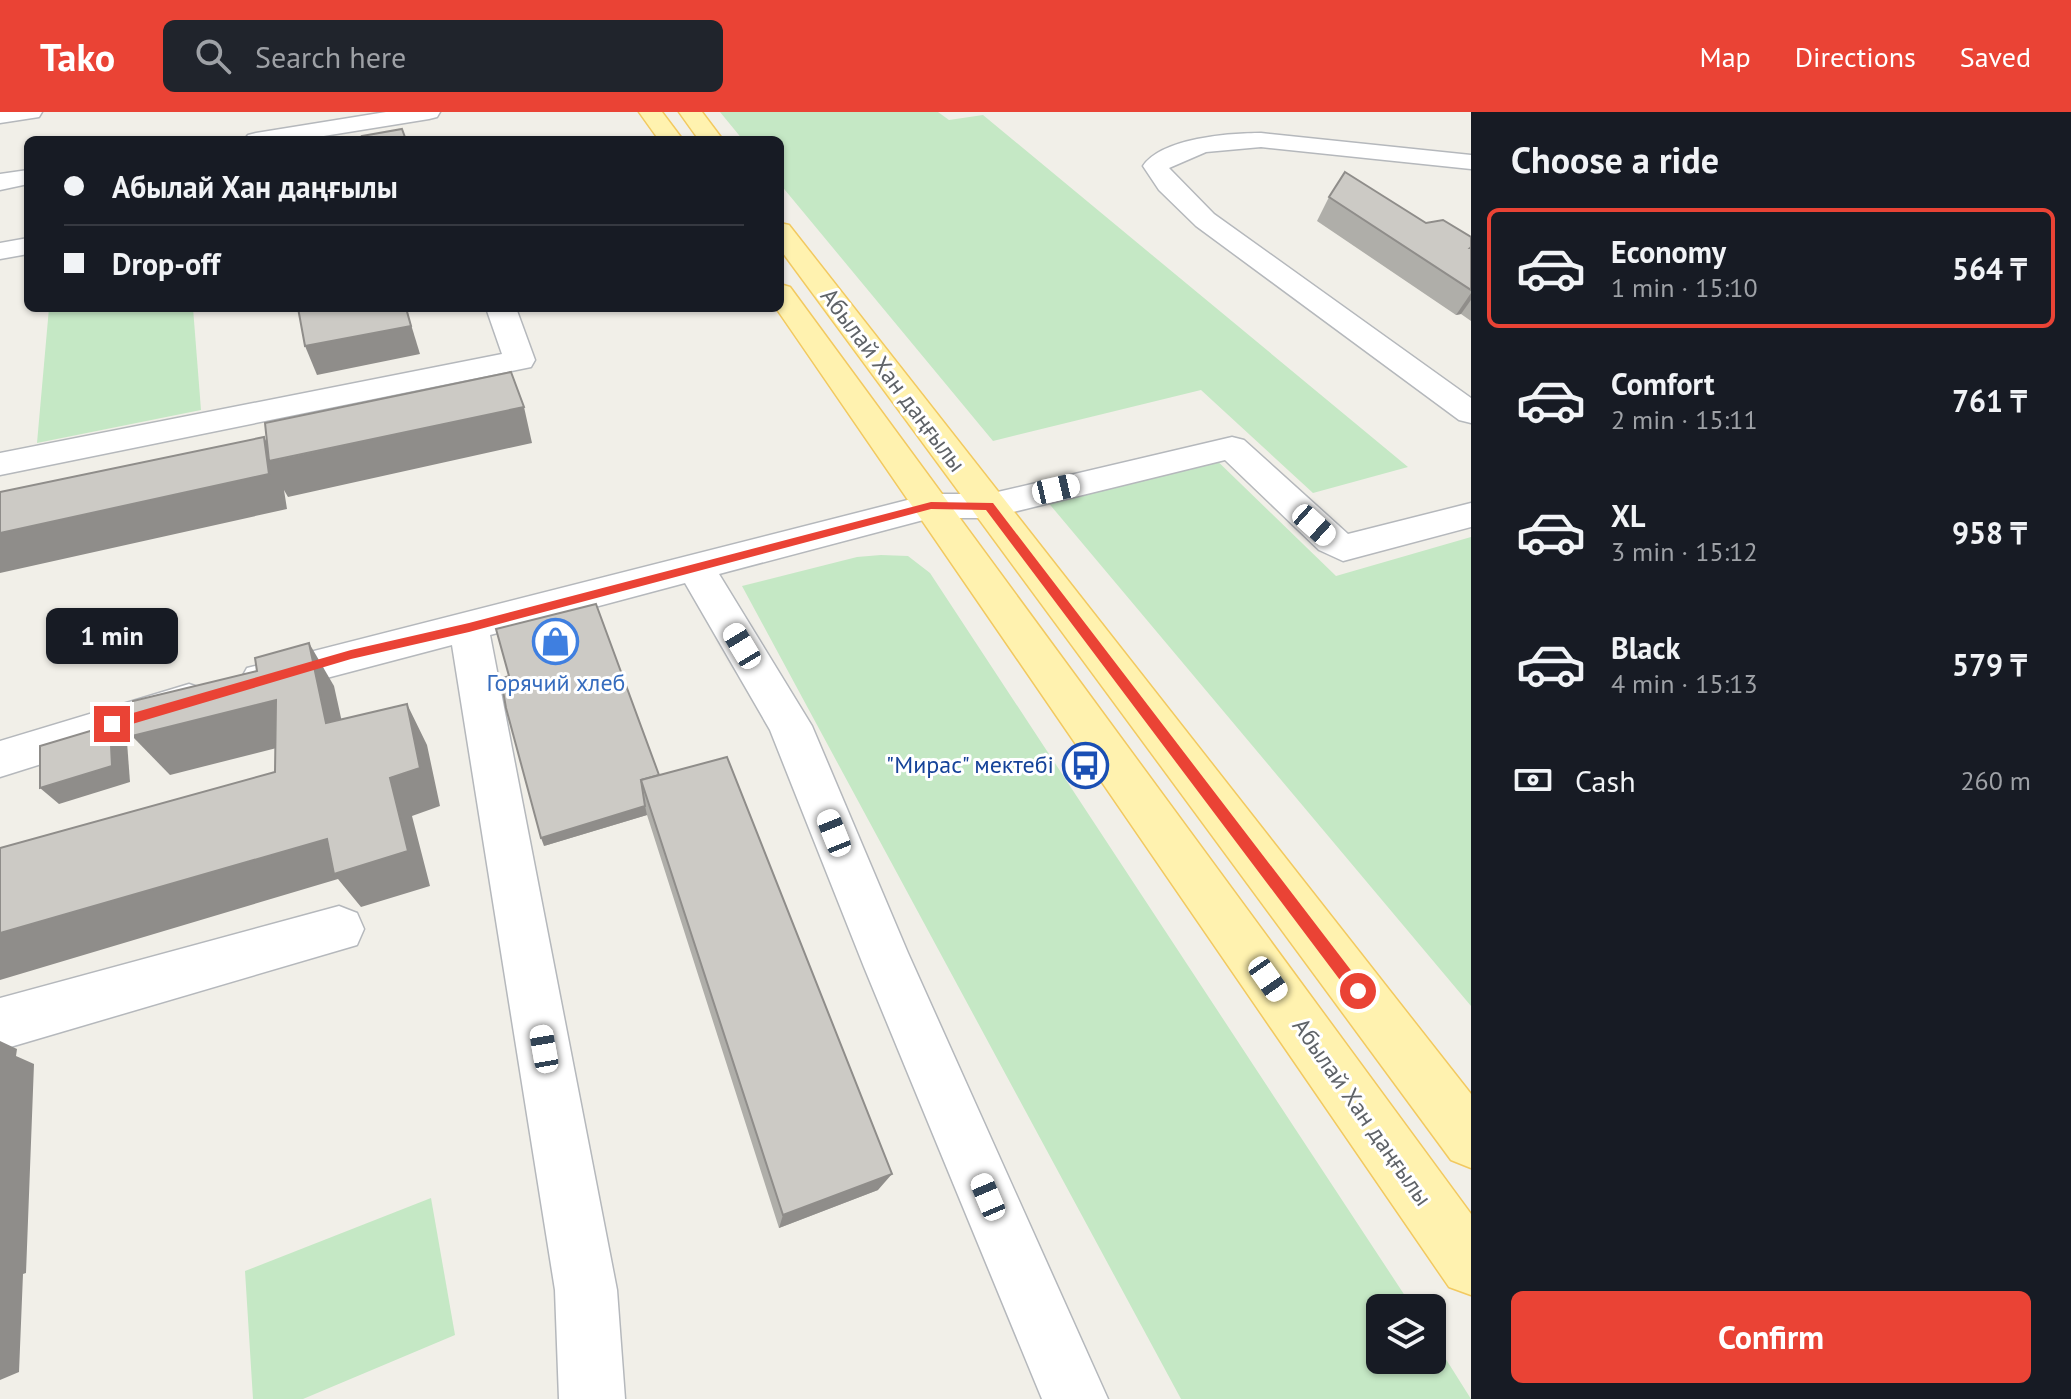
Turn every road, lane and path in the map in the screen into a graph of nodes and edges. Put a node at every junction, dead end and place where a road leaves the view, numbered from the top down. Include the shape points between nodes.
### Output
1 (31, 112) edge
2 (650, 112) edge
3 (690, 112) edge
4 (0, 116) edge
5 (422, 120) edge
6 (289, 136) edge
7 (668, 136) edge
8 (708, 136) edge
9 (1471, 162) edge
10 (24, 178) edge
11 (0, 182) edge
12 (784, 236) edge
13 (24, 247) edge
14 (0, 251) edge
15 (784, 299) edge
16 (502, 312) edge
17 (1471, 413) edge
18 (0, 464) edge
19 (931, 506) junction
20 (989, 506) junction
21 (1471, 515) edge
22 (695, 567) junction
23 (469, 627) junction
24 (0, 759) edge
25 (339, 929) dead end
26 (0, 1024) edge
27 (1471, 1140) edge
28 (1471, 1265) edge
29 (592, 1399) edge
30 (1075, 1399) edge

1 - 4 street
2 - 7 main road
3 - 8 main road
5 - 6 street
9 - 17 street via 1233,140 1172,154 1155,166 1205,220
10 - 11 street
12 - 20 main road, Абылай Хан даңғылы
13 - 14 street
15 - 19 main road, Абылай Хан даңғылы
16 - 18 street via 520,360
19 - 20 street
19 - 22 street
19 - 28 main road, Абылай Хан даңғылы
20 - 21 street via 1232,448 1343,548
20 - 27 main road, Абылай Хан даңғылы
22 - 23 street
22 - 30 street via 790,726
23 - 24 street via 251,682
23 - 29 street via 586,1290
25 - 26 street

